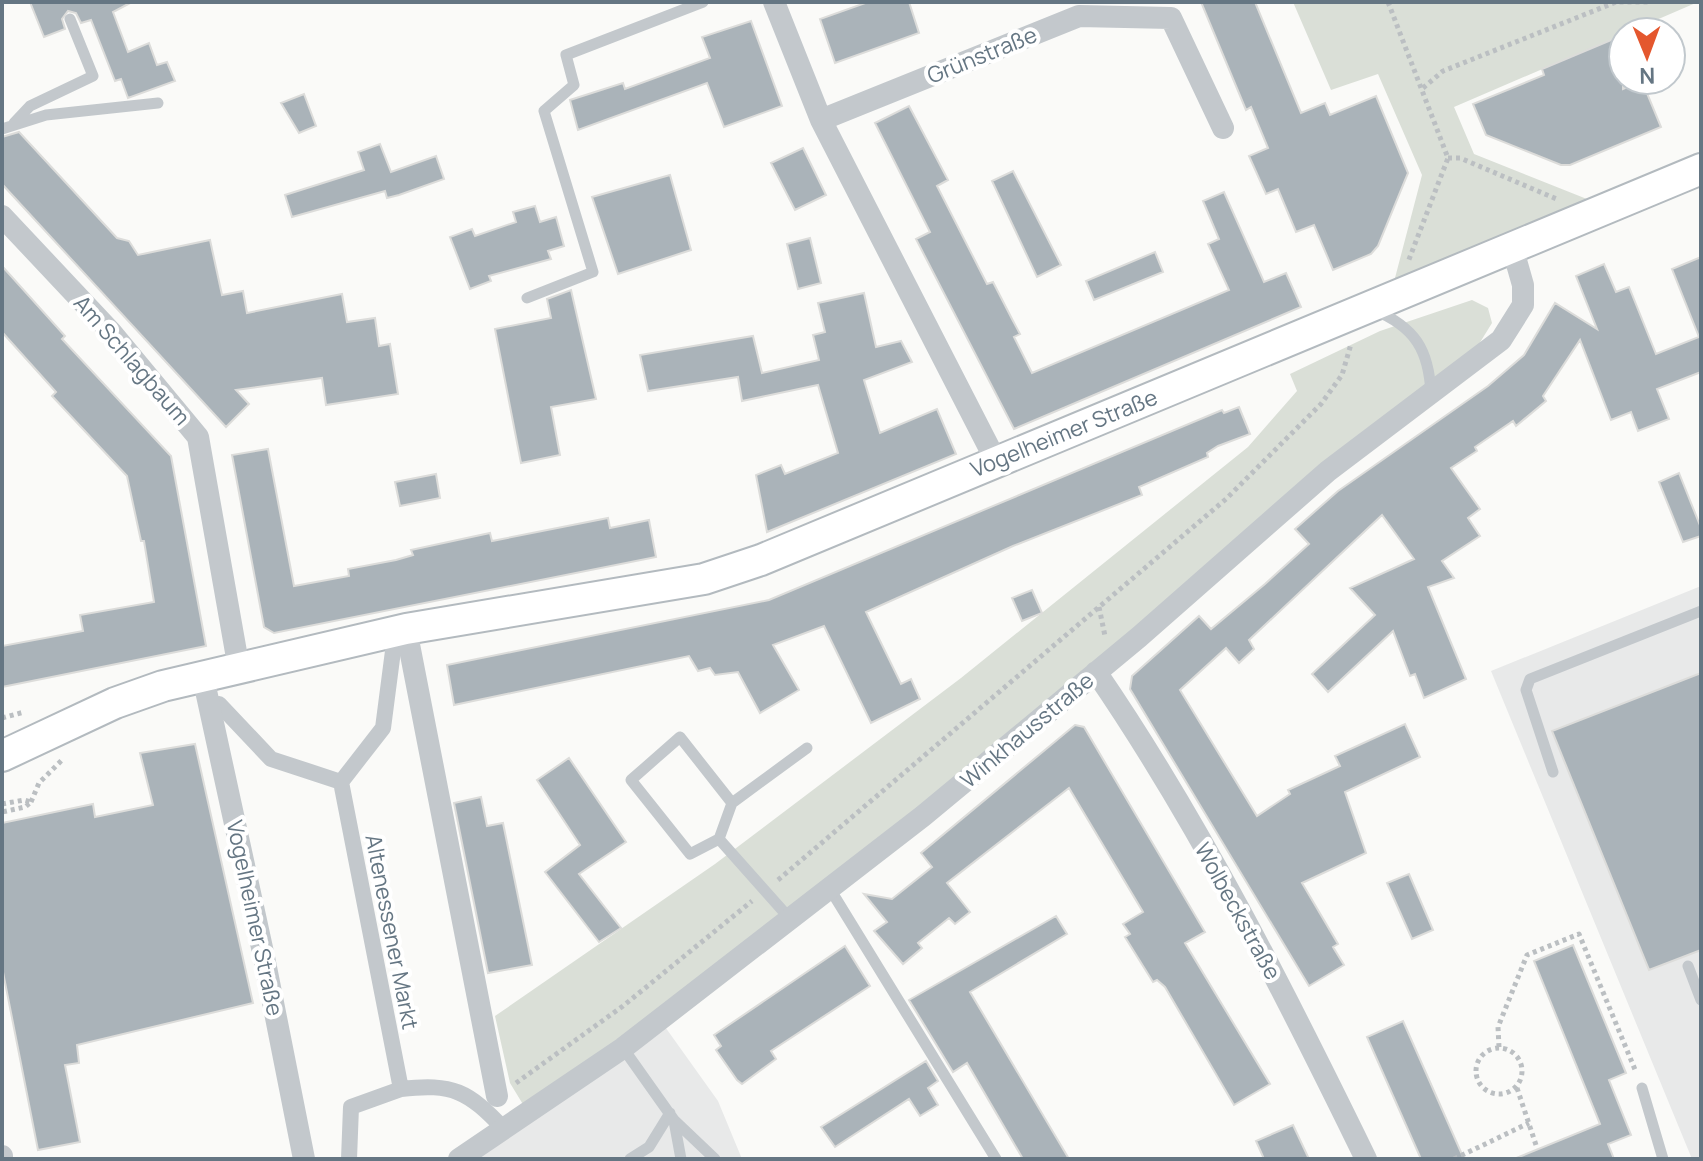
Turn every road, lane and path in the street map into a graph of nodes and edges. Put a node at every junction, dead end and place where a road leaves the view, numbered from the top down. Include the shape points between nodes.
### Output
1 (703, 2) edge
2 (774, 2) edge
3 (1388, 2) edge
4 (1616, 2) edge
5 (1648, 2) edge
6 (70, 19) dead end
7 (1423, 88) junction
8 (158, 103) dead end
9 (821, 120) junction
10 (14, 123) junction
11 (1223, 128) dead end
12 (2, 129) edge
13 (1448, 158) junction
14 (1701, 169) edge
15 (1594, 214) junction
16 (2, 216) edge
17 (1513, 250) junction
18 (1418, 289) junction
19 (527, 298) dead end
20 (1356, 313) junction
21 (1431, 394) junction
22 (996, 461) junction
23 (1701, 611) edge
24 (400, 640) junction
25 (239, 669) junction
26 (1096, 672) junction
27 (203, 677) junction
28 (219, 704) dead end
29 (807, 748) dead end
30 (73, 750) dead end
31 (2, 756) edge
32 (1553, 772) dead end
33 (341, 782) junction
34 (31, 802) junction
35 (732, 803) junction
36 (2, 804) edge
37 (2, 812) edge
38 (719, 839) junction
39 (830, 889) junction
40 (765, 891) junction
41 (791, 920) junction
42 (1688, 966) dead end
43 (1701, 1000) edge
44 (1499, 1047) junction
45 (623, 1048) junction
46 (1517, 1088) junction
47 (1642, 1088) joint
48 (401, 1089) junction
49 (497, 1096) joint
50 (672, 1116) junction
51 (1529, 1123) junction
52 (504, 1129) junction
53 (1537, 1148) dead end
54 (304, 1159) edge
55 (349, 1159) edge
56 (459, 1159) edge
57 (630, 1159) edge
58 (681, 1159) edge
59 (715, 1159) edge
60 (996, 1159) edge
61 (1366, 1159) edge
62 (1454, 1159) edge
63 (1663, 1159) edge

1 - 19 lane via 566,55 574,85 544,111 593,272
2 - 9 street
3 - 7 path
4 - 5 path
4 - 7 path via 1443,71
6 - 10 lane via 93,76 30,106
7 - 13 path
8 - 10 lane
9 - 11 street, Grünstraße via 1079,16 1171,18
9 - 22 street
10 - 12 lane
13 - 15 path via 1460,158
13 - 18 path via 1407,262
14 - 15 main road, Vogelheimer Straße
15 - 17 main road, Vogelheimer Straße
16 - 25 street, Am Schlagbaum via 111,332 198,437
17 - 18 main road, Vogelheimer Straße
17 - 21 street, Winkhausstraße via 1523,285 1516,320 1501,340
18 - 20 main road, Vogelheimer Straße
20 - 21 lane via 1404,326 1419,340 1428,361
20 - 22 main road, Vogelheimer Straße
20 - 40 path via 1342,375 1321,404 1226,499
21 - 26 street, Winkhausstraße via 1328,471
22 - 24 main road, Vogelheimer Straße via 704,579
23 - 32 lane via 1530,679 1526,690
24 - 25 main road, Vogelheimer Straße
24 - 33 street via 383,728
24 - 49 street
25 - 27 main road, Vogelheimer Straße
26 - 39 street, Winkhausstraße
26 - 61 street, Wolbeckstraße via 1141,737 1296,1015
27 - 31 main road, Vogelheimer Straße via 135,694
27 - 54 street, Vogelheimer Straße
28 - 33 street via 271,759
29 - 35 lane
30 - 34 path via 39,783
33 - 48 street, Altenessener Markt
34 - 36 path
34 - 37 path
35 - 38 lane
35 - 38 lane via 680,737 631,780 690,854
38 - 40 lane
39 - 41 street, Winkhausstraße
39 - 60 lane
40 - 41 lane
40 - 49 path via 623,1006
41 - 45 street, Winkhausstraße
42 - 43 lane
44 - 46 path via 1514,1052 1523,1067
44 - 46 path via 1481,1054 1476,1079 1482,1089 1501,1095
44 - 47 path via 1498,1027 1527,955 1579,934
45 - 50 lane
45 - 52 street, Winkhausstraße
46 - 51 path
47 - 63 lane
48 - 52 street via 439,1085 481,1104
48 - 55 street via 351,1107
50 - 57 lane via 649,1147
50 - 58 lane
50 - 59 lane
51 - 53 path
51 - 62 path
52 - 56 street, Winkhausstraße

